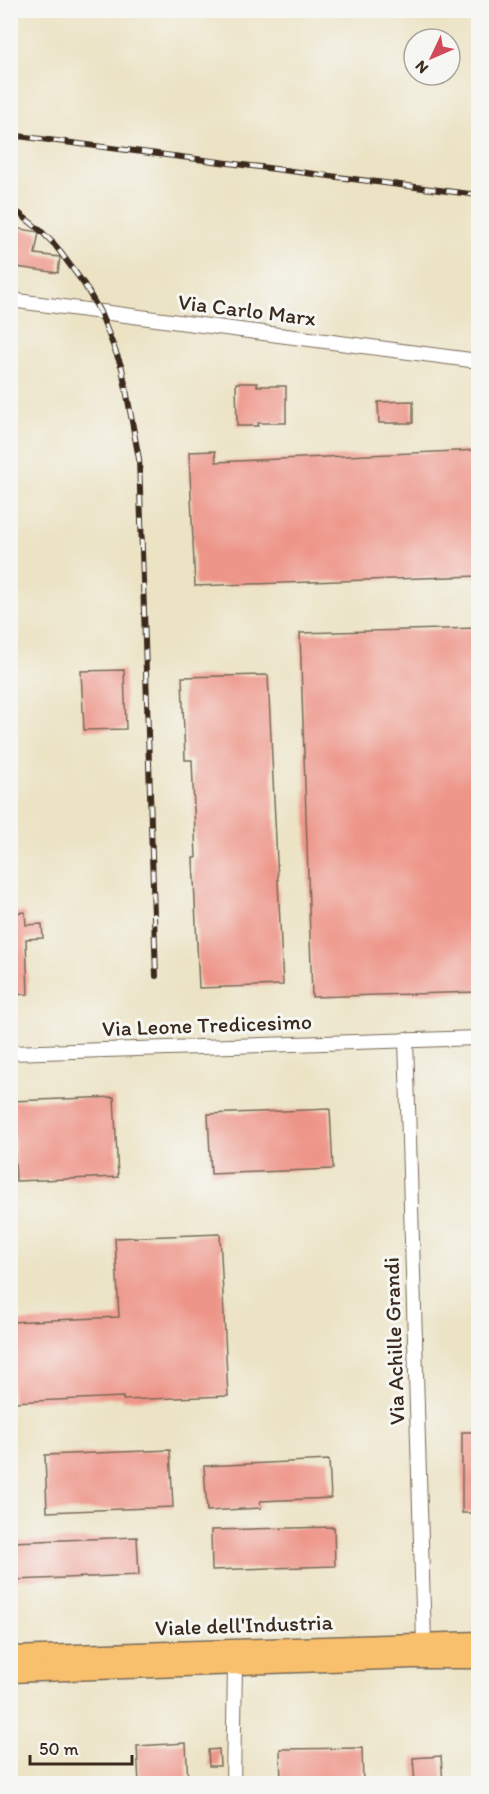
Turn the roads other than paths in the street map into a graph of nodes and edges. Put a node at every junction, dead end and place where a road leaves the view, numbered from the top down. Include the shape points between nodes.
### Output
1 (10, 300) edge
2 (478, 361) edge
3 (478, 1038) edge
4 (406, 1040) junction
5 (10, 1053) edge
6 (478, 1641) edge
7 (424, 1642) junction
8 (10, 1656) edge
9 (478, 1659) edge
10 (235, 1666) junction
11 (10, 1672) edge
12 (233, 1784) edge

1 - 2 street, Via Carlo Marx
3 - 4 street, Via Leone Tredicesimo
4 - 5 street, Via Leone Tredicesimo
4 - 7 street, Via Achille Grandi
6 - 7 main road, Viale dell'Industria
7 - 8 main road, Viale dell'Industria
9 - 10 main road, Viale dell'Industria
10 - 11 main road, Viale dell'Industria
10 - 12 street, Viale dell'Industria

